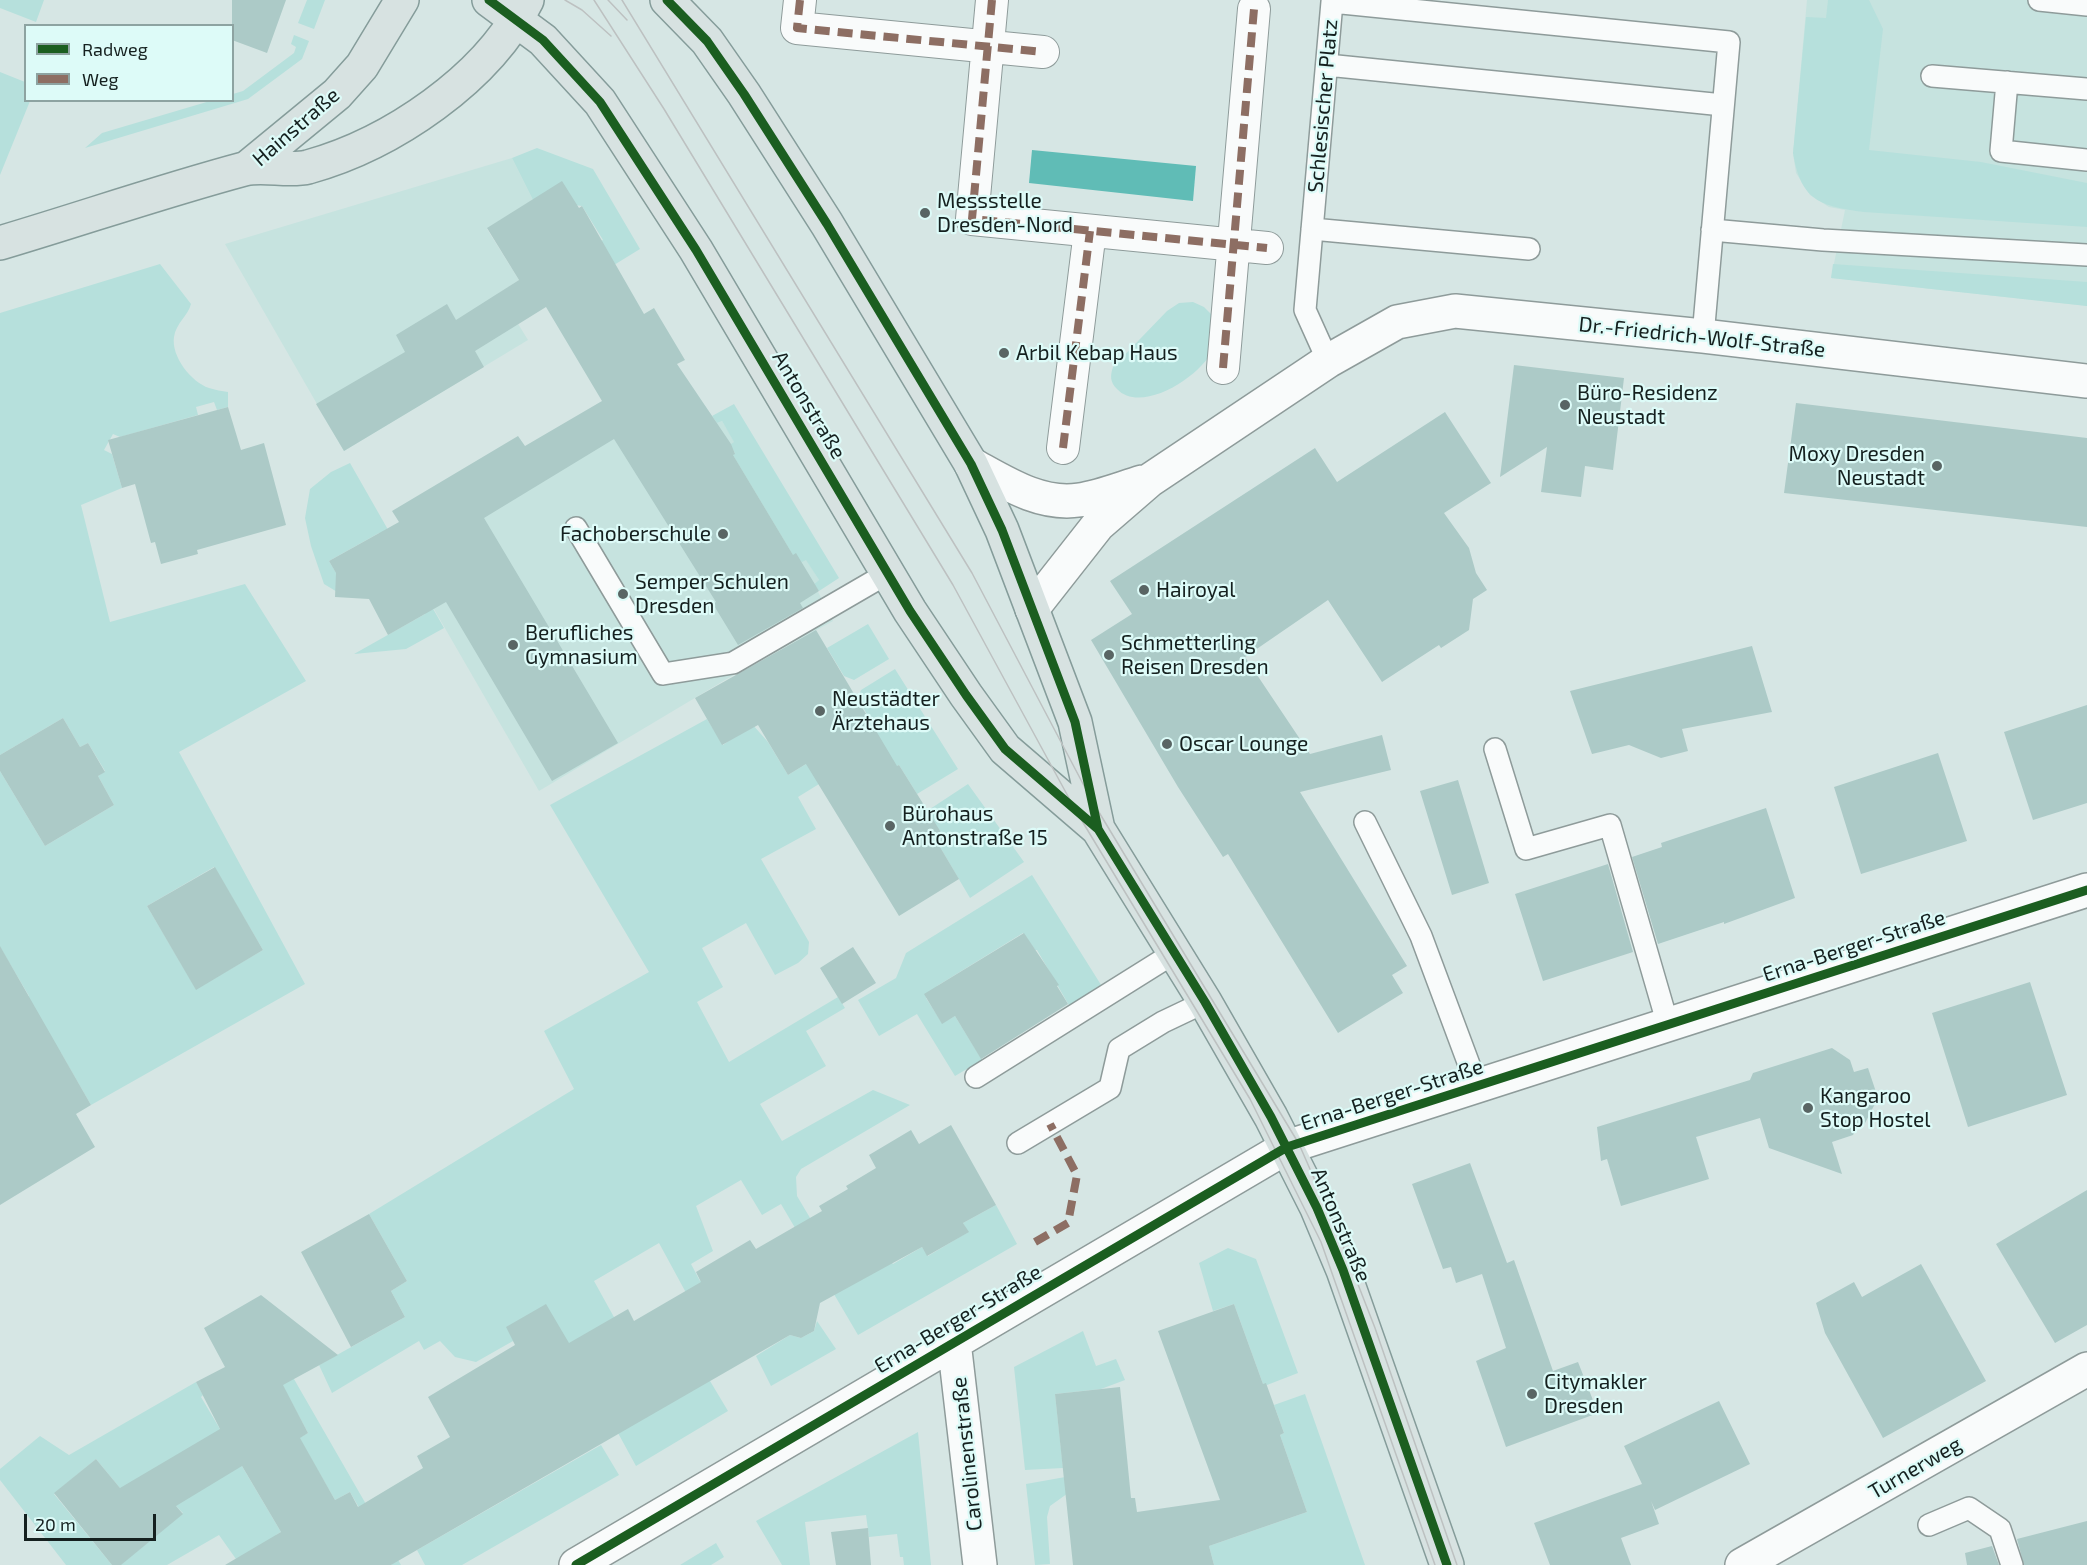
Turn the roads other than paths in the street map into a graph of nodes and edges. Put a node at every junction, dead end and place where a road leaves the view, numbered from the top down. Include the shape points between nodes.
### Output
1 (402, 0) edge
2 (489, 0) edge
3 (667, 0) edge
4 (800, 0) edge
5 (992, 0) edge
6 (2053, 1) edge
7 (2087, 5) edge
8 (522, 9) edge
9 (1254, 9) dead end
10 (987, 47) junction
11 (1043, 52) dead end
12 (1327, 65) junction
13 (1932, 76) dead end
14 (2007, 82) junction
15 (2087, 89) edge
16 (1724, 105) junction
17 (2087, 160) edge
18 (247, 168) junction
19 (1312, 229) junction
20 (1712, 230) junction
21 (1090, 231) junction
22 (0, 243) edge
23 (1233, 245) junction
24 (1267, 248) dead end
25 (1529, 249) dead end
26 (2087, 255) edge
27 (1703, 336) junction
28 (1328, 362) junction
29 (1223, 368) dead end
30 (2087, 381) edge
31 (1063, 448) dead end
32 (971, 464) junction
33 (1149, 480) junction
34 (576, 528) dead end
35 (888, 573) junction
36 (1032, 609) junction
37 (1495, 749) dead end
38 (1365, 822) dead end
39 (1098, 829) junction
40 (2087, 890) edge
41 (1174, 953) junction
42 (1204, 1002) junction
43 (1668, 1025) junction
44 (976, 1077) dead end
45 (1478, 1086) junction
46 (1018, 1143) dead end
47 (1287, 1147) junction
48 (954, 1342) junction
49 (2087, 1369) edge
50 (1929, 1525) dead end
51 (576, 1565) edge
52 (980, 1565) edge
53 (1447, 1565) edge
54 (1742, 1565) edge
55 (2012, 1565) edge

1 - 18 main road, Hainstraße via 362,66 337,94
2 - 8 main road, Antonstraße
3 - 32 main road, Antonstraße via 707,41 734,78
4 - 10 street via 796,28
5 - 10 street
6 - 7 lane
8 - 18 main road, Hainstraße via 466,79 418,116 378,139 305,168
8 - 35 main road, Antonstraße via 622,134 696,250
9 - 23 street
10 - 11 street
10 - 21 street via 972,219
12 - 16 lane
12 - 16 lane, Schlesischer Platz via 1332,2 1718,40 1729,42
12 - 19 lane, Schlesischer Platz
13 - 14 lane
14 - 15 lane
14 - 17 lane via 2001,152
16 - 20 lane, Schlesischer Platz
18 - 22 main road
19 - 25 lane
19 - 28 lane, Schlesischer Platz via 1305,310
20 - 26 lane
20 - 27 lane, Schlesischer Platz
21 - 23 street
21 - 31 street
23 - 24 street
23 - 29 street
27 - 28 street, Dr.-Friedrich-Wolf-Straße via 1455,311 1397,322
27 - 30 street, Dr.-Friedrich-Wolf-Straße
28 - 33 street
32 - 33 street via 1018,490 1078,501
32 - 36 main road, Antonstraße
33 - 36 street via 1098,525
34 - 35 lane via 663,674 733,663
35 - 39 main road, Antonstraße via 1005,749
36 - 39 main road, Antonstraße via 1075,722
37 - 43 lane via 1526,849 1610,825
38 - 45 lane via 1421,936
39 - 41 main road, Antonstraße
40 - 43 street, Erna-Berger-Straße
41 - 42 main road, Antonstraße
41 - 44 lane
42 - 46 lane via 1119,1049 1110,1088
42 - 47 main road, Antonstraße
43 - 45 street, Erna-Berger-Straße
45 - 47 street, Erna-Berger-Straße
47 - 48 street, Erna-Berger-Straße
47 - 53 main road, Antonstraße via 1343,1270
48 - 51 street, Erna-Berger-Straße
48 - 52 street, Carolinenstraße
49 - 54 street, Turnerweg
50 - 55 lane via 1969,1508 2000,1529

